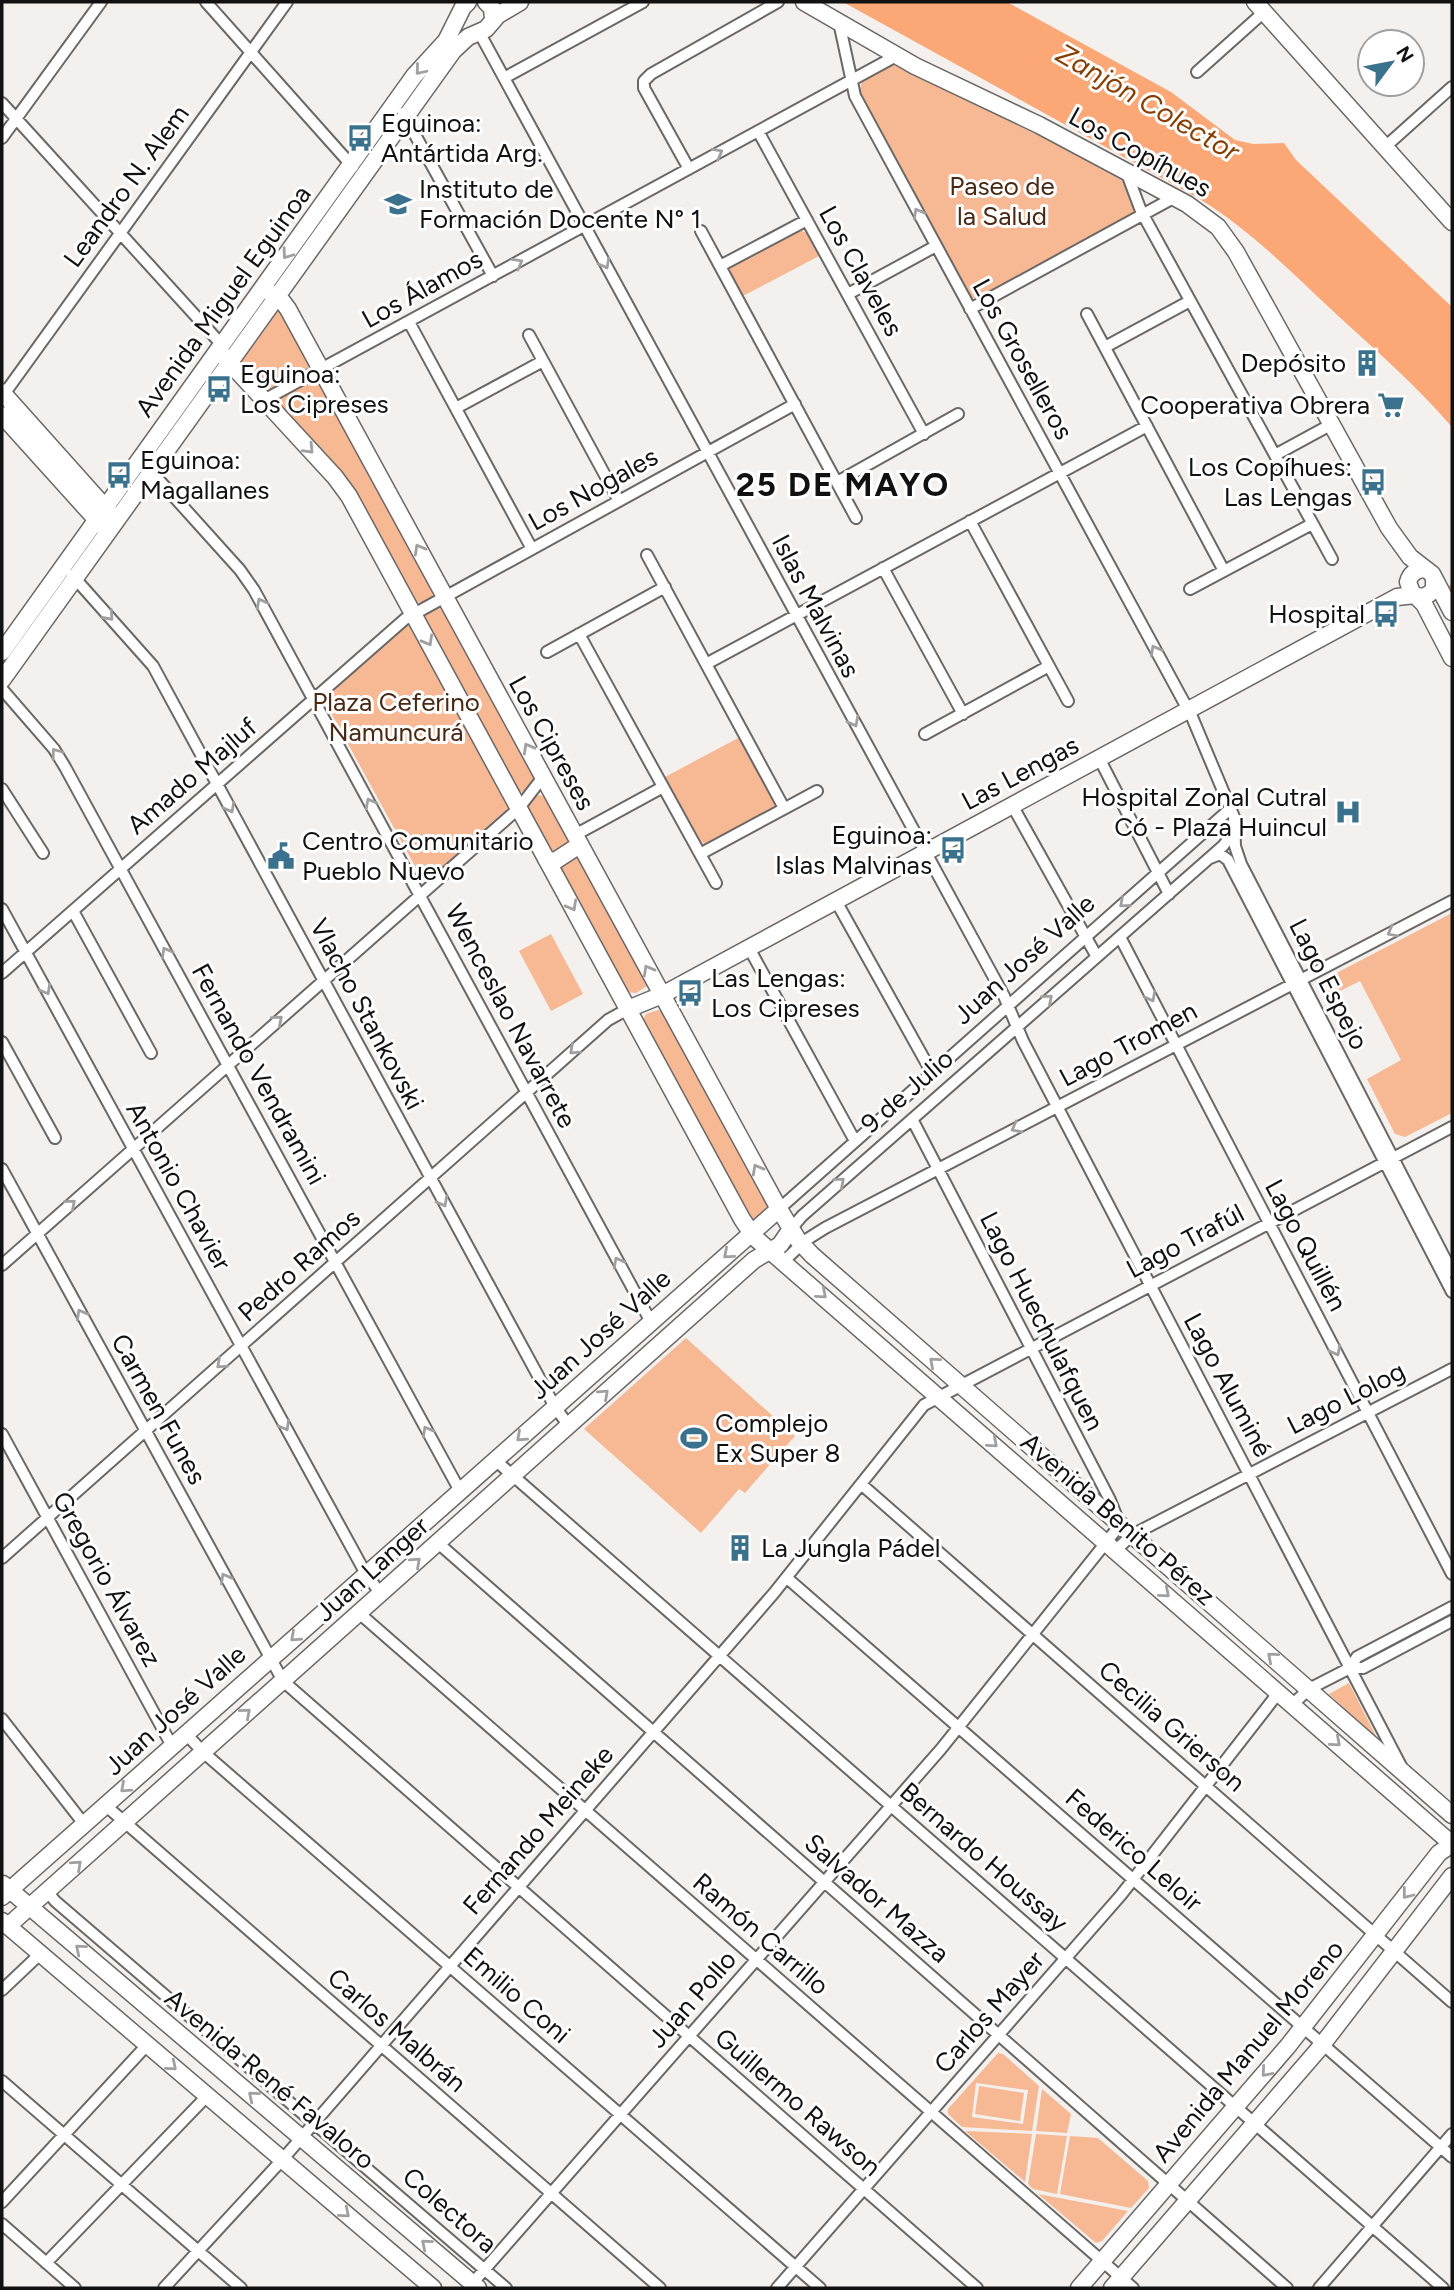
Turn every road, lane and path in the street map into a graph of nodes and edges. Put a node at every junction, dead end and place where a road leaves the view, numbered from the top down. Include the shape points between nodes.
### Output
1 (100, 2) edge
2 (206, 2) edge
3 (287, 2) edge
4 (486, 2) edge
5 (520, 2) edge
6 (643, 2) edge
7 (778, 2) edge
8 (804, 2) edge
9 (1265, 5) edge
10 (464, 6) edge
11 (493, 19) junction
12 (839, 22) junction
13 (477, 32) junction
14 (251, 52) junction
15 (896, 56) junction
16 (1197, 72) dead end
17 (504, 78) junction
18 (850, 81) junction
19 (1452, 87) edge
20 (397, 101) junction
21 (2, 103) edge
22 (405, 117) junction
23 (16, 119) junction
24 (758, 131) junction
25 (2, 138) edge
26 (1385, 147) junction
27 (689, 169) junction
28 (357, 171) junction
29 (1126, 171) junction
30 (1175, 197) junction
31 (1143, 215) junction
32 (807, 220) junction
33 (1452, 222) edge
34 (585, 226) junction
35 (701, 231) dead end
36 (120, 233) junction
37 (936, 246) junction
38 (720, 265) junction
39 (493, 276) junction
40 (270, 292) junction
41 (848, 295) junction
42 (1190, 301) junction
43 (970, 309) junction
44 (1087, 314) dead end
45 (409, 322) junction
46 (529, 335) dead end
47 (220, 347) junction
48 (1105, 347) junction
49 (543, 361) junction
50 (230, 362) junction
51 (321, 369) junction
52 (3, 395) edge
53 (264, 400) junction
54 (795, 404) junction
55 (456, 408) junction
56 (958, 414) dead end
57 (2, 415) edge
58 (1332, 424) junction
59 (1147, 426) junction
60 (923, 434) junction
61 (708, 452) junction
62 (1275, 455) junction
63 (145, 466) junction
64 (1059, 473) junction
65 (837, 482) junction
66 (619, 501) junction
67 (856, 518) dead end
68 (106, 520) junction
69 (970, 521) junction
70 (1312, 524) junction
71 (1389, 528) junction
72 (532, 549) junction
73 (647, 555) dead end
74 (1332, 559) dead end
75 (883, 568) junction
76 (1224, 571) junction
77 (69, 572) junction
78 (1430, 574) junction
79 (665, 587) junction
80 (1412, 588) junction
81 (1190, 589) dead end
82 (445, 597) junction
83 (1452, 612) edge
84 (413, 614) junction
85 (796, 615) junction
86 (1452, 631) edge
87 (579, 634) junction
88 (2, 652) edge
89 (547, 652) dead end
90 (1450, 653) edge
91 (706, 664) junction
92 (1049, 666) junction
93 (2, 680) edge
94 (2, 689) edge
95 (313, 699) junction
96 (1068, 701) dead end
97 (1188, 710) junction
98 (962, 714) junction
99 (925, 734) dead end
100 (1099, 758) junction
101 (543, 777) junction
102 (217, 784) junction
103 (663, 787) junction
104 (2, 789) edge
105 (817, 791) dead end
106 (1012, 805) junction
107 (519, 808) junction
108 (785, 808) junction
109 (1230, 809) junction
110 (1235, 830) junction
111 (576, 838) junction
112 (43, 853) dead end
113 (925, 853) junction
114 (700, 854) junction
115 (546, 859) junction
116 (1208, 859) junction
117 (121, 869) junction
118 (1158, 873) junction
119 (716, 884) dead end
120 (1169, 894) junction
121 (419, 895) junction
122 (836, 901) junction
123 (1452, 901) edge
124 (2, 909) edge
125 (73, 911) junction
126 (1086, 937) junction
127 (1120, 937) junction
128 (749, 948) junction
129 (26, 952) junction
130 (1097, 957) junction
131 (2, 974) edge
132 (323, 980) junction
133 (1297, 982) junction
134 (662, 995) junction
135 (1008, 1005) junction
136 (628, 1009) junction
137 (1015, 1022) junction
138 (2, 1042) edge
139 (1176, 1045) junction
140 (151, 1053) dead end
141 (228, 1065) junction
142 (932, 1073) junction
143 (527, 1093) junction
144 (1058, 1107) junction
145 (912, 1119) junction
146 (1452, 1127) edge
147 (55, 1138) dead end
148 (855, 1141) junction
149 (133, 1149) junction
150 (1389, 1160) junction
151 (2, 1169) edge
152 (938, 1169) junction
153 (430, 1178) junction
154 (812, 1206) junction
155 (779, 1209) junction
156 (1269, 1223) junction
157 (791, 1228) junction
158 (825, 1228) junction
159 (751, 1233) junction
160 (37, 1234) junction
161 (801, 1244) junction
162 (769, 1250) junction
163 (785, 1261) junction
164 (336, 1262) junction
165 (2, 1265) edge
166 (1452, 1272) edge
167 (1150, 1285) junction
168 (1452, 1292) edge
169 (651, 1322) junction
170 (241, 1346) junction
171 (1031, 1348) junction
172 (1452, 1369) edge
173 (960, 1385) junction
174 (939, 1396) junction
175 (555, 1407) junction
176 (1368, 1412) junction
177 (569, 1426) junction
178 (145, 1431) junction
179 (2, 1434) edge
180 (495, 1460) junction
181 (1249, 1474) junction
182 (513, 1476) junction
183 (861, 1485) junction
184 (460, 1491) junction
185 (48, 1518) junction
186 (1126, 1530) junction
187 (438, 1543) junction
188 (1111, 1546) junction
189 (2, 1558) edge
190 (366, 1574) junction
191 (1452, 1574) edge
192 (787, 1578) junction
193 (381, 1594) junction
194 (1452, 1607) edge
195 (359, 1613) junction
196 (1452, 1621) edge
197 (1032, 1635) junction
198 (719, 1656) junction
199 (1350, 1668) junction
200 (276, 1671) junction
201 (1309, 1689) junction
202 (1279, 1692) junction
203 (1293, 1704) junction
204 (2, 1719) edge
205 (958, 1727) junction
206 (653, 1732) junction
207 (186, 1734) junction
208 (172, 1746) junction
209 (203, 1752) junction
210 (1404, 1773) junction
211 (1206, 1786) junction
212 (105, 1805) junction
213 (891, 1806) junction
214 (585, 1810) junction
215 (1452, 1815) edge
216 (124, 1822) junction
217 (85, 1824) junction
218 (1452, 1844) edge
219 (1452, 1876) edge
220 (1133, 1880) junction
221 (825, 1882) junction
222 (518, 1888) junction
223 (5, 1890) edge
224 (47, 1891) junction
225 (30, 1906) junction
226 (5, 1924) edge
227 (1375, 1935) junction
228 (1394, 1952) junction
229 (40, 1954) junction
230 (1066, 1958) junction
231 (756, 1960) junction
232 (450, 1966) junction
233 (2, 1990) edge
234 (1452, 2002) edge
235 (1303, 2027) junction
236 (999, 2035) junction
237 (689, 2037) junction
238 (1323, 2044) junction
239 (147, 2045) junction
240 (380, 2046) junction
241 (2, 2081) edge
242 (207, 2096) junction
243 (1235, 2107) junction
244 (931, 2112) junction
245 (621, 2115) junction
246 (313, 2123) junction
247 (1255, 2124) junction
248 (1452, 2134) edge
249 (64, 2135) junction
250 (301, 2137) junction
251 (1441, 2147) junction
252 (1452, 2157) edge
253 (282, 2160) junction
254 (1169, 2184) junction
255 (123, 2186) junction
256 (864, 2189) junction
257 (551, 2194) junction
258 (1188, 2201) junction
259 (2, 2202) edge
260 (2, 2224) edge
261 (1373, 2227) junction
262 (197, 2250) junction
263 (1102, 2262) junction
264 (46, 2263) junction
265 (796, 2267) junction
266 (484, 2270) junction
267 (1122, 2285) edge
268 (473, 2287) edge
269 (75, 2288) edge
270 (164, 2288) edge
271 (241, 2288) edge
272 (433, 2288) edge
273 (506, 2288) edge
274 (660, 2288) edge
275 (777, 2288) edge
276 (820, 2288) edge
277 (977, 2288) edge
278 (1079, 2288) edge
279 (1287, 2288) edge
280 (1319, 2288) edge
281 (1443, 2288) edge

1 - 23 street
2 - 14 street
3 - 14 street, Leandro N. Alem
4 - 11 main road
5 - 11 main road, Avenida Miguel Eguinoa
6 - 17 street
7 - 27 street via 644,81
8 - 12 main road, Los Copíhues
9 - 16 street
9 - 26 main road
10 - 13 main road, Avenida Miguel Eguinoa via 464,26
10 -> 20 main road, Avenida Miguel Eguinoa via 442,45
11 - 13 main road, Avenida Miguel Eguinoa
12 - 15 main road, Los Copíhues
12 - 18 street, Los Groselleros
13 - 17 street, Islas Malvinas
13 - 22 main road, Avenida Miguel Eguinoa via 457,47
14 - 28 street
14 - 36 street, Leandro N. Alem
15 - 18 street, Los Álamos
15 - 29 main road, Los Copíhues
17 - 34 street, Islas Malvinas
18 - 24 street, Los Álamos
37 -> 18 street, Los Groselleros
19 - 26 street
20 - 22 street
20 - 28 main road, Avenida Miguel Eguinoa
21 - 23 street
22 - 28 main road, Avenida Miguel Eguinoa
22 - 39 street
23 - 25 street
23 - 36 street
27 -> 24 street, Los Álamos
24 - 32 street, Los Claveles
26 - 33 main road
27 - 34 street, Los Álamos
28 - 40 main road, Avenida Miguel Eguinoa
29 - 30 main road, Los Copíhues
29 - 31 street
30 - 31 street
30 - 58 main road, Los Copíhues via 1207,217 1228,238
31 - 42 street
31 - 43 street
32 - 38 street
32 - 41 street, Los Claveles
39 -> 34 street, Los Álamos
34 -> 61 street, Islas Malvinas
35 - 38 street
36 - 47 street
36 - 52 street, Leandro N. Alem
37 - 41 street
37 - 43 street, Los Groselleros
38 - 54 street
39 - 45 street, Los Álamos
40 - 47 main road, Avenida Miguel Eguinoa
40 - 50 main road, Avenida Miguel Eguinoa
40 - 51 main road, Los Cipreses via 288,309
41 - 60 street, Los Claveles
42 - 48 street
42 - 62 street
43 - 64 street, Los Groselleros
44 - 48 street
45 - 51 street, Los Álamos
45 - 55 street
46 - 49 street
47 - 50 main road
47 - 63 main road, Avenida Miguel Eguinoa
48 - 59 street
49 - 55 street
49 - 66 street
50 - 53 main road
50 - 63 main road, Avenida Miguel Eguinoa
51 - 53 street, Los Álamos
82 -> 51 main road, Los Cipreses
52 - 68 main road
53 -> 84 main road via 343,486
54 - 61 street, Los Nogales
54 - 65 street
55 - 72 street
56 - 60 street
57 - 68 main road
58 - 62 street
58 - 71 main road, Los Copíhues
59 - 64 street
59 - 76 street
60 - 65 street
61 - 66 street, Los Nogales
61 - 85 street, Islas Malvinas
62 - 70 street
63 - 68 main road, Avenida Miguel Eguinoa
95 -> 63 street, Wenceslao Navarrete via 247,580
64 - 69 street
97 -> 64 street, Los Groselleros
65 - 67 street
66 - 72 street, Los Nogales
68 - 77 main road, Avenida Miguel Eguinoa
69 - 75 street
69 - 92 street
70 - 74 street
70 - 76 street
71 - 78 main road, Los Copíhues via 1410,557
71 - 80 main road, Los Copíhues
72 - 82 street, Los Nogales
73 - 79 street
75 - 85 street
75 - 98 street
76 - 81 street
77 - 88 main road, Avenida Miguel Eguinoa
77 - 93 main road, Avenida Miguel Eguinoa
77 -> 102 street, Vlacho Stankovski via 153,666
78 - 80 main road via 1417,570 1411,575
78 - 80 main road via 1435,586 1432,593 1424,597
78 - 83 main road, Los Copíhues
79 - 87 street
79 - 91 street
80 - 90 main road, Los Copíhues
80 - 97 main road, Las Lengas
82 - 84 street, Los Nogales
101 -> 82 main road, Los Cipreses
84 - 95 street, Amado Majluf
84 -> 107 main road
85 - 91 street
85 -> 113 street, Islas Malvinas
86 - 90 main road via 1447,638
87 - 89 street
87 - 103 street
91 - 108 street
92 - 96 street
92 - 98 street
117 -> 94 street, Fernando Vendramini via 62,761
95 - 102 street, Amado Majluf
121 -> 95 street, Wenceslao Navarrete
97 - 100 main road, Las Lengas
97 - 109 street, Lago Espejo
98 - 99 street
100 - 106 main road, Las Lengas
100 - 118 street
101 - 107 street
101 - 111 main road, Los Cipreses
102 - 117 street, Amado Majluf
102 -> 132 street, Vlacho Stankovski
103 - 111 street
103 - 114 street
104 - 112 street
105 - 108 street
106 - 113 main road, Las Lengas
106 - 126 street
107 - 115 main road
107 - 121 street
108 - 114 street
109 - 110 street, Lago Espejo
109 - 118 street, Juan José Valle
110 - 116 street, 9 de Julio
110 - 133 street, Lago Espejo via 1241,864
111 - 115 main road via 578,846 573,850 555,861
134 -> 111 main road, Los Cipreses
113 - 122 main road, Las Lengas
113 - 135 street, Islas Malvinas
114 - 119 street
115 -> 136 main road
116 - 120 street, 9 de Julio
116 - 133 street, Lago Espejo via 1220,854 1228,860
117 - 125 street, Amado Majluf
141 -> 117 street, Fernando Vendramini
118 - 120 street
118 -> 126 street, Juan José Valle
120 - 127 street, 9 de Julio
121 - 132 street
121 - 143 street, Wenceslao Navarrete
122 - 128 main road, Las Lengas
122 - 142 street
123 -> 133 street, Lago Tromen
124 - 129 street, Antonio Chavier
125 - 129 street, Amado Majluf
125 - 140 street
126 - 130 street
126 - 135 street, Juan José Valle
127 - 130 street, 9 de Julio
127 -> 139 street, Lago Quillén
128 - 134 main road, Las Lengas
128 - 148 street
129 - 131 street, Amado Majluf
129 -> 149 street, Antonio Chavier
137 -> 130 street, 9 de Julio
141 -> 132 street
132 - 153 street, Vlacho Stankovski
133 - 139 street, Lago Tromen
133 - 150 street, Lago Espejo
134 - 136 main road, Las Lengas
155 -> 134 main road, Los Cipreses
135 - 137 street, Islas Malvinas
135 - 142 street, Juan José Valle
136 -> 143 street, Pedro Ramos via 611,1018
136 - 159 main road
137 - 144 street, Lago Aluminé
137 - 145 street, 9 de Julio
138 - 147 street
139 - 144 street, Lago Tromen
139 - 156 street, Lago Quillén
141 - 149 street
141 - 164 street, Fernando Vendramini
142 - 148 street, Juan José Valle
143 - 153 street, Pedro Ramos
169 -> 143 street, Wenceslao Navarrete
144 -> 152 street, Lago Tromen
144 - 167 street, Lago Aluminé
145 - 152 street, Lago Huechulafquen
154 -> 145 street, 9 de Julio
146 - 150 street, Lago Trafúl
148 - 155 street, Juan José Valle
160 -> 149 street
149 - 170 street, Antonio Chavier
150 - 156 street, Lago Trafúl
150 - 166 street, Lago Espejo
150 - 168 street, Lago Espejo
151 - 160 street, Carmen Funes
152 - 158 street, Lago Tromen
152 - 171 street, Lago Huechulafquen
153 - 164 street, Pedro Ramos
153 -> 175 street, Vlacho Stankovski
154 - 157 street, 9 de Julio
154 - 158 street via 811,1219
155 - 157 main road, Los Cipreses
155 - 159 main road, Juan José Valle
156 - 167 street, Lago Trafúl
156 -> 176 street, Lago Quillén
157 - 161 main road, Avenida Benito Pérez
157 - 162 main road, 9 de Julio via 784,1242
158 - 161 street, Lago Tromen
159 - 162 main road, Avenida Benito Pérez
159 -> 169 main road, Juan José Valle
160 - 165 street
178 -> 160 street, Carmen Funes
161 - 163 street, Lago Tromen
173 -> 161 main road, Avenida Benito Pérez
162 - 163 main road, Avenida Benito Pérez
177 -> 162 main road, Juan Langer
163 -> 174 main road, Avenida Benito Pérez
164 - 170 street, Pedro Ramos
184 -> 164 street, Fernando Vendramini
167 - 171 street, Lago Trafúl
167 - 181 street, Lago Aluminé
169 - 175 main road, Juan José Valle
170 -> 178 street, Pedro Ramos
170 -> 190 street, Antonio Chavier
171 - 173 street, Lago Trafúl
171 - 186 street, Lago Huechulafquen
172 - 176 street, Lago Lolog
173 - 174 street, Lago Trafúl
173 - 186 main road, Avenida Benito Pérez
174 - 183 street, Fernando Meineke via 922,1407
174 -> 188 main road, Avenida Benito Pérez
175 - 177 street, Vlacho Stankovski
175 -> 180 main road, Juan José Valle
176 - 181 street, Lago Lolog
176 - 191 street, Lago Quillén
177 - 182 main road, Juan Langer
178 - 185 street, Pedro Ramos
200 -> 178 street, Carmen Funes
179 - 185 street, Gregorio Álvarez
180 - 182 street, Bernardo Houssay
180 - 184 main road, Juan José Valle
181 - 186 street, Lago Lolog
181 - 199 street, Lago Aluminé
182 - 187 main road, Juan Langer
182 - 198 street, Bernardo Houssay
183 - 192 street, Fernando Meineke
183 - 197 street, Cecilia Grierson
184 - 190 main road, Juan José Valle
185 - 189 street, Pedro Ramos
185 - 208 street, Gregorio Álvarez
186 - 188 street, Lago Lolog
201 -> 186 main road, Avenida Benito Pérez
193 -> 187 main road, Juan Langer
187 - 206 street, Salvador Mazza
188 - 197 street, Juan Pollo
188 -> 202 main road, Avenida Benito Pérez
190 - 193 street, Antonio Chavier
190 -> 200 main road, Juan José Valle
192 - 198 street, Fernando Meineke
192 - 205 street, Federico Leloir
193 - 195 main road, Juan Langer
194 - 199 street via 1357,1657
195 - 200 main road, Juan Langer
195 - 214 street, Ramón Carrillo
196 - 199 street via 1363,1668
197 - 205 street, Juan Pollo
197 - 211 street, Cecilia Grierson
198 - 206 street, Fernando Meineke
198 - 213 street, Bernardo Houssay
199 - 201 street
199 - 210 street, Lago Aluminé
200 - 207 main road, Juan José Valle
209 -> 200 main road, Juan Langer
200 - 222 street, Guillermo Rawson
201 - 203 street
201 - 210 main road, Avenida Benito Pérez
202 - 203 main road, Avenida Benito Pérez
202 - 211 street, Carlos Mayer
203 -> 218 main road, Avenida Benito Pérez
204 - 217 street
205 - 213 street, Juan Pollo
205 - 220 street, Federico Leloir
206 - 214 street, Fernando Meineke
206 - 221 street, Salvador Mazza
207 - 208 main road, Juan José Valle
207 - 209 street, Emilio Coni
208 -> 212 main road, Juan José Valle
209 - 216 main road, Juan Langer
209 - 232 street, Emilio Coni
210 - 215 main road, Avenida Benito Pérez
211 - 220 street, Carlos Mayer
211 - 227 street, Cecilia Grierson
212 - 216 street, Carlos Malbrán
212 - 217 main road, Juan José Valle
213 - 221 street, Juan Pollo
213 - 230 street, Bernardo Houssay
214 - 222 street, Fernando Meineke
214 - 231 street, Ramón Carrillo
224 -> 216 main road, Juan Langer
216 - 240 street, Carlos Malbrán
217 - 223 main road, Juan José Valle
218 -> 227 main road, Avenida Manuel Moreno via 1439,1853
219 - 228 main road, Avenida Manuel Moreno
220 - 230 street, Carlos Mayer
220 - 235 street, Federico Leloir
221 - 231 street, Juan Pollo
221 - 236 street, Salvador Mazza
222 - 232 street, Fernando Meineke
222 - 237 street, Guillermo Rawson
223 - 225 main road, Avenida René Favaloro
224 - 225 main road, Juan Langer
224 - 246 street, Colectora
225 - 226 main road, Juan Langer
250 -> 225 main road, Avenida René Favaloro
226 - 229 main road, Avenida René Favaloro
227 - 228 street, Cecilia Grierson
227 - 235 main road, Avenida Manuel Moreno
228 - 234 street, Cecilia Grierson
228 - 238 main road, Avenida Manuel Moreno
229 - 233 street
229 - 239 main road, Avenida René Favaloro
230 - 236 street, Carlos Mayer
230 - 243 street, Bernardo Houssay
231 - 237 street, Juan Pollo
231 - 244 street, Ramón Carrillo
232 - 240 street, Fernando Meineke
232 - 245 street, Emilio Coni
235 - 238 street, Federico Leloir
235 -> 243 main road, Avenida Manuel Moreno
236 - 244 street, Carlos Mayer
236 - 254 street, Salvador Mazza
237 - 245 street, Juan Pollo
237 - 256 street, Guillermo Rawson
238 - 247 main road, Avenida Manuel Moreno
238 - 251 street, Federico Leloir
239 -> 242 main road, Avenida René Favaloro
239 - 249 street
240 - 246 street, Fernando Meineke
240 - 257 street, Carlos Malbrán
241 - 249 street
242 - 253 main road, Avenida René Favaloro
242 - 255 street
243 - 247 street, Bernardo Houssay
243 - 254 main road, Avenida Manuel Moreno
244 - 256 street, Carlos Mayer
244 - 263 street, Ramón Carrillo
245 - 257 street, Juan Pollo
245 - 265 street, Emilio Coni
246 - 250 street, Fernando Meineke
246 - 266 street, Colectora
247 - 258 main road, Avenida Manuel Moreno
247 - 261 street, Bernardo Houssay
248 - 251 street
249 - 255 street
249 - 259 street
250 - 253 street, Fernando Meineke
268 -> 250 main road, Avenida René Favaloro
251 - 252 street, Federico Leloir
251 - 261 street
253 - 262 street, Fernando Meineke
253 -> 272 main road, Avenida René Favaloro
254 - 258 street, Salvador Mazza
254 - 263 main road, Avenida Manuel Moreno
255 - 262 street
255 - 264 street
256 - 265 street, Carlos Mayer
256 - 277 street, Guillermo Rawson
257 - 266 street, Juan Pollo
257 - 274 street, Carlos Malbrán
258 - 267 main road, Avenida Manuel Moreno
258 - 279 street, Salvador Mazza
260 - 264 street
261 - 280 street
261 - 281 street, Bernardo Houssay
262 - 270 street, Fernando Meineke
262 - 271 street
263 - 267 street, Ramón Carrillo
263 - 278 main road, Avenida Manuel Moreno
264 - 269 street
265 - 275 street, Carlos Mayer
265 - 276 street, Emilio Coni
266 - 268 street, Juan Pollo
266 - 273 street, Colectora

